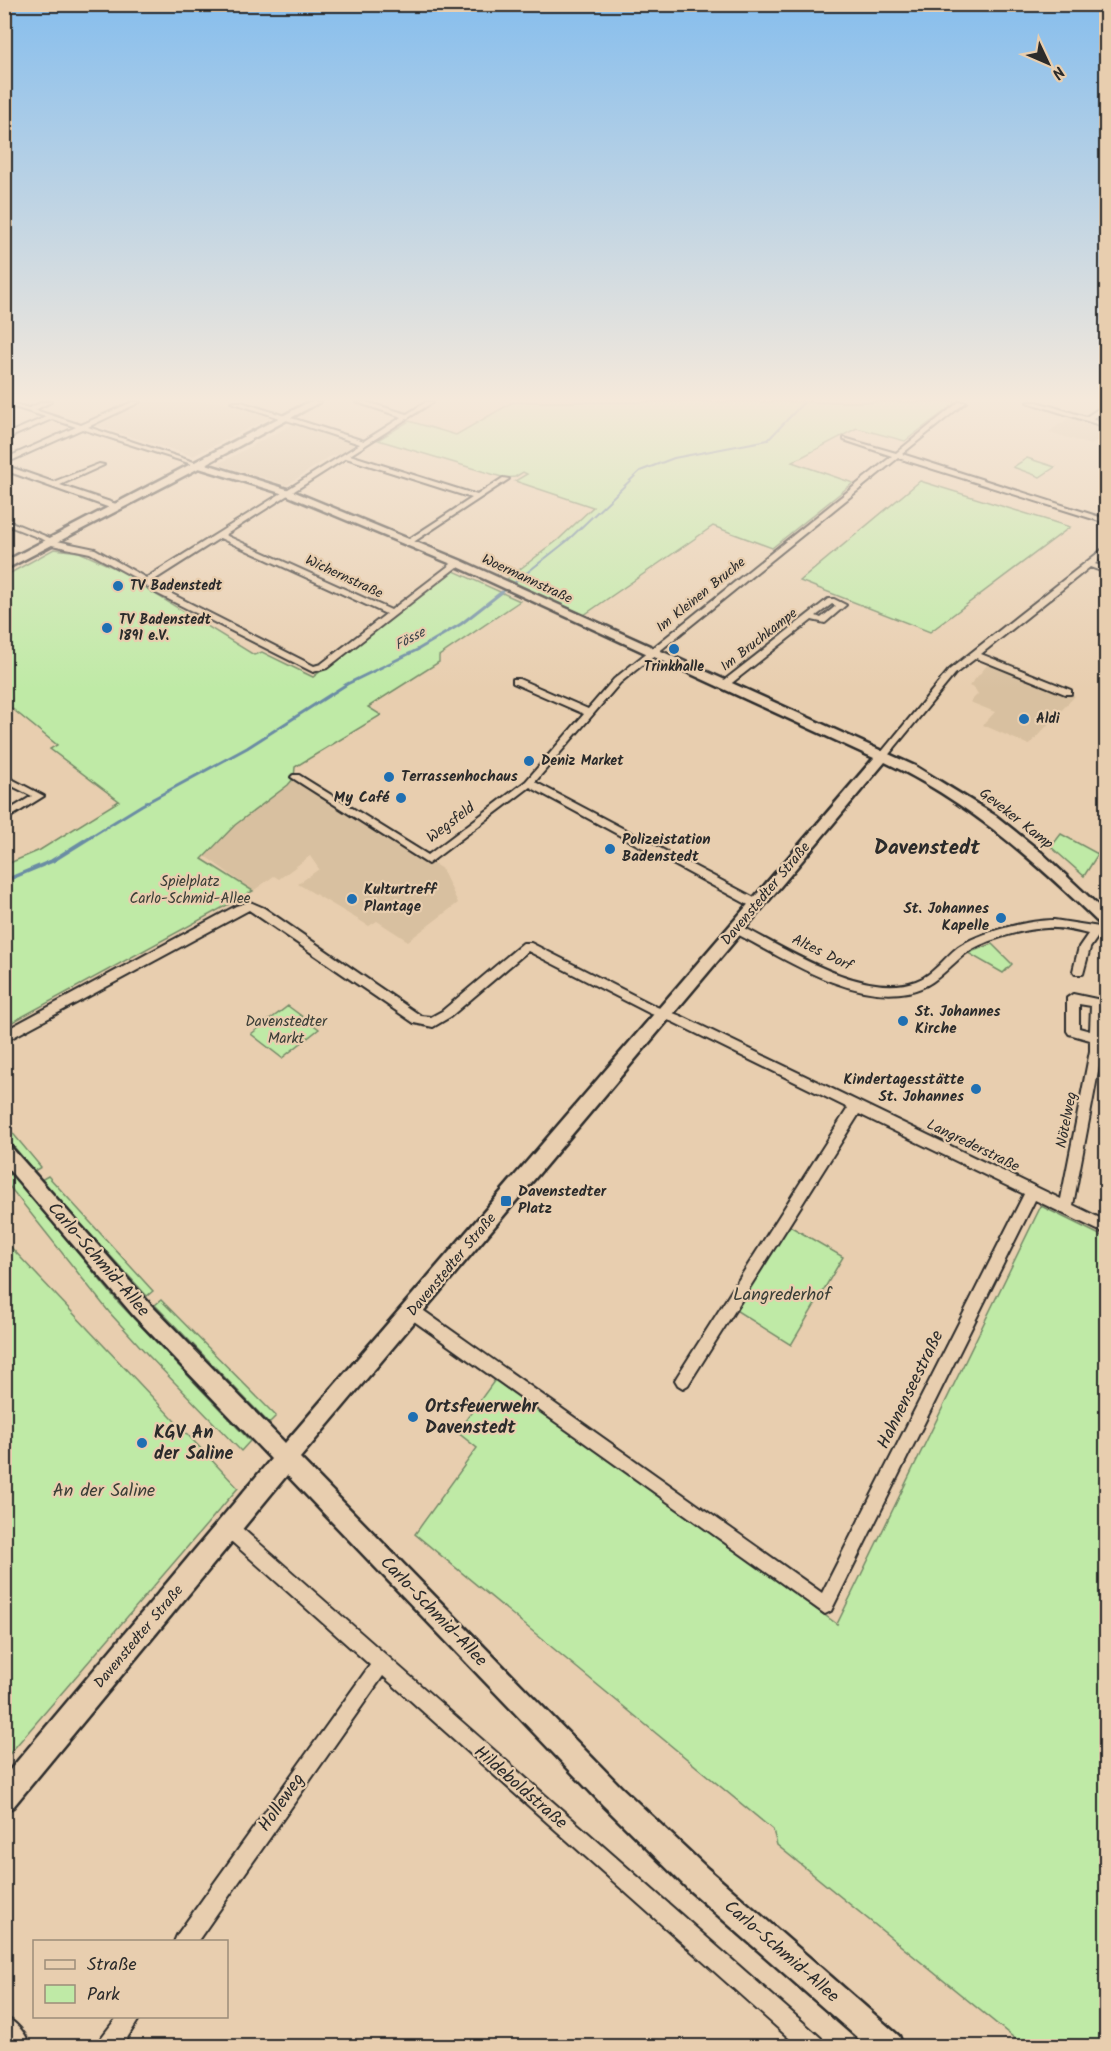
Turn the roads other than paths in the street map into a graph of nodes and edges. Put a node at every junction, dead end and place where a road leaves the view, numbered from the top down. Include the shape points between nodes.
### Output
1 (89, 498) edge
2 (134, 498) edge
3 (278, 498) edge
4 (301, 498) edge
5 (476, 498) edge
6 (843, 498) edge
7 (1034, 498) edge
8 (116, 507) junction
9 (4, 521) edge
10 (1107, 521) edge
11 (220, 535) junction
12 (52, 542) junction
13 (409, 543) junction
14 (1107, 551) edge
15 (458, 563) junction
16 (1089, 564) junction
17 (4, 567) edge
18 (1107, 571) edge
19 (147, 581) junction
20 (392, 614) junction
21 (810, 617) dead end
22 (653, 652) junction
23 (974, 654) junction
24 (516, 681) dead end
25 (725, 684) junction
26 (1068, 692) dead end
27 (590, 713) junction
28 (887, 758) junction
29 (296, 777) dead end
30 (4, 778) edge
31 (529, 783) junction
32 (4, 818) edge
33 (758, 905) junction
34 (1103, 928) edge
35 (737, 929) junction
36 (1079, 971) dead end
37 (664, 1014) junction
38 (4, 1037) edge
39 (1096, 1037) dead end
40 (856, 1107) junction
41 (4, 1151) edge
42 (1032, 1192) junction
43 (1066, 1208) junction
44 (1107, 1228) edge
45 (412, 1311) junction
46 (683, 1380) dead end
47 (287, 1459) junction
48 (229, 1528) junction
49 (381, 1664) junction
50 (4, 1798) edge
51 (185, 1940) edge
52 (130, 2018) edge
53 (4, 2027) edge
54 (20, 2046) edge
55 (109, 2046) edge
56 (813, 2046) edge
57 (889, 2046) edge

1 - 8 street
2 - 8 street
3 - 11 street
4 - 13 street, Woermannstraße
5 - 13 street
6 - 22 street, Im Kleinen Bruche
7 - 10 street
8 - 12 street
9 - 12 street
11 - 19 street
11 - 20 street, Wichernstraße
12 - 17 street
12 - 19 street via 92,551
13 - 15 street, Woermannstraße
14 - 16 street, Davenstedter Straße
15 - 20 street
15 - 22 street, Woermannstraße
16 - 18 street
16 - 23 street, Davenstedter Straße
19 - 20 street via 159,591 308,668 318,669
21 - 25 street, Im Bruchkampe
22 - 25 street, Woermannstraße
22 - 27 street, Wegsfeld via 617,681
23 - 26 street
23 - 28 street, Davenstedter Straße via 952,672
24 - 27 street
25 - 28 street, Woermannstraße
27 - 31 street, Wegsfeld
28 - 33 street, Davenstedter Straße
28 - 34 street, Geveker Kamp via 955,793 1005,828 1042,859
29 - 31 street, Wegsfeld via 428,860
30 - 32 street via 39,796
31 - 33 street
33 - 35 street, Davenstedter Straße
34 - 35 street, Altes Dorf via 1046,924 1022,930 955,954 922,984 893,988 841,981
34 - 36 street via 1085,947
35 - 37 street, Davenstedter Straße
37 - 38 street via 527,946 446,1014 433,1022 418,1020 250,906
37 - 40 street, Langrederstraße
37 - 45 street, Davenstedter Straße
39 - 43 street, Nötelweg
40 - 42 street, Langrederstraße
40 - 46 street
41 - 47 street, Carlo-Schmid-Allee via 141,1310
42 - 43 street, Langrederstraße
42 - 45 street, Hahnenseestraße via 825,1605
43 - 44 street, Langrederstraße
45 - 47 street, Davenstedter Straße
47 - 48 street, Davenstedter Straße
47 - 57 street, Carlo-Schmid-Allee via 612,1796 698,1879
48 - 49 street, Hildeboldstraße
48 - 50 street, Davenstedter Straße
49 - 51 street, Holleweg
49 - 56 street, Hildeboldstraße
52 - 55 street
53 - 54 street

